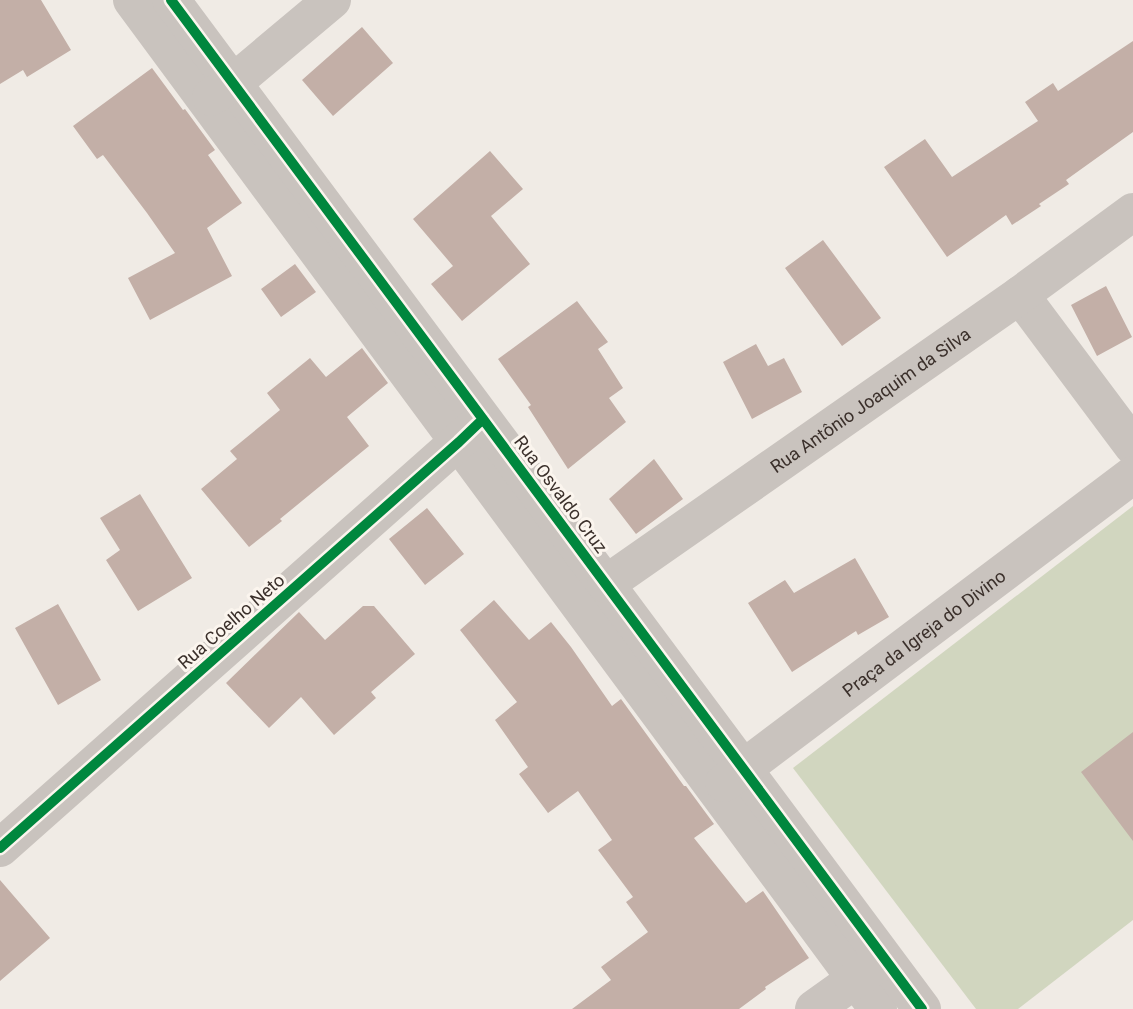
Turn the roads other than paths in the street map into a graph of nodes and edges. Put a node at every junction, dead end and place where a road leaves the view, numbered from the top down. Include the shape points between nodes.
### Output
1 (132, 0) edge
2 (171, 0) edge
3 (332, 0) edge
4 (220, 92) junction
5 (1133, 212) edge
6 (1020, 295) junction
7 (471, 431) junction
8 (1133, 446) edge
9 (1133, 475) edge
10 (606, 584) junction
11 (729, 778) junction
12 (0, 848) edge
13 (883, 993) edge
14 (814, 1009) edge

1 - 4 street, Rua Osvaldo Cruz
2 - 4 street, Rua Osvaldo Cruz
3 - 4 street
4 - 7 street, Rua Osvaldo Cruz
5 - 6 street, Rua Antônio Joaquim da Silva
6 - 8 street
6 - 10 street, Rua Antônio Joaquim da Silva
7 - 10 street, Rua Osvaldo Cruz
7 - 11 street, Rua Osvaldo Cruz
7 - 12 street, Rua Coelho Neto
9 - 11 street, Praça da Igreja do Divino
10 - 11 street, Rua Osvaldo Cruz
11 - 13 street, Rua Osvaldo Cruz
13 - 14 street

